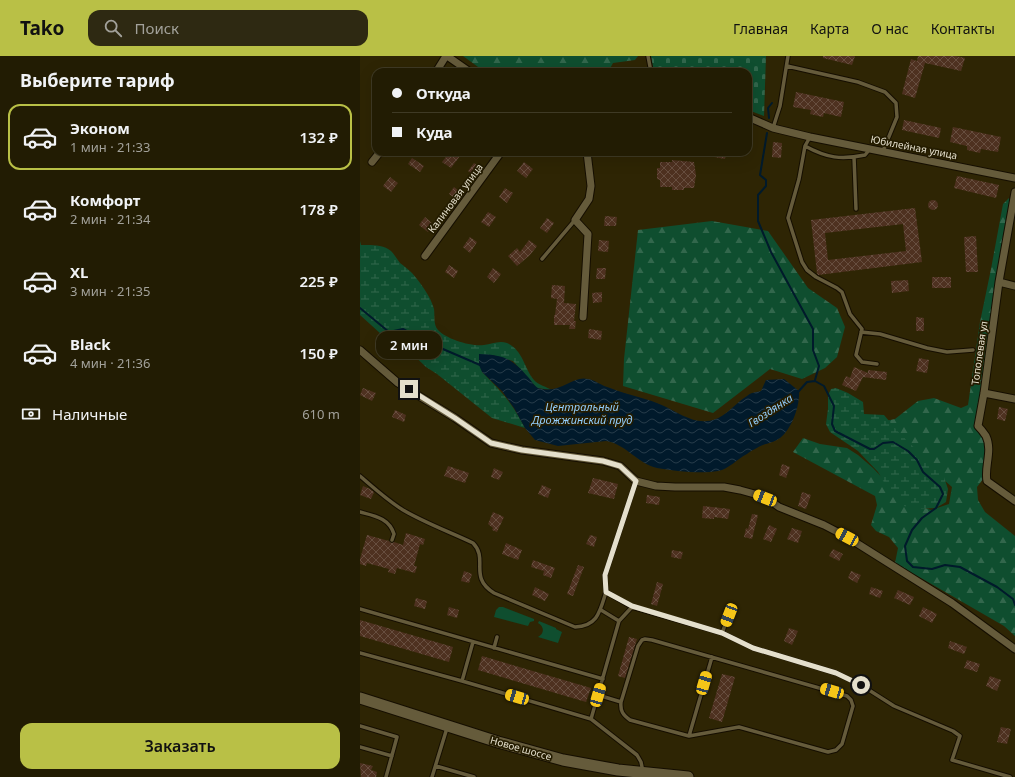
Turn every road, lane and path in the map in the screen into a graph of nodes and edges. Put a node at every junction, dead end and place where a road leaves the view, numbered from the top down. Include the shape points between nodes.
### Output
1 (447, 56) edge
2 (648, 56) edge
3 (788, 56) edge
4 (787, 66) junction
5 (439, 68) edge
6 (464, 68) edge
7 (650, 68) edge
8 (752, 120) edge
9 (773, 128) junction
10 (808, 136) junction
11 (805, 146) junction
12 (870, 149) junction
13 (883, 151) junction
14 (377, 156) edge
15 (498, 156) edge
16 (587, 156) edge
17 (854, 157) junction
18 (372, 162) dead end
19 (1015, 178) edge
20 (1015, 192) edge
21 (856, 209) dead end
22 (575, 220) junction
23 (425, 256) dead end
24 (542, 259) dead end
25 (999, 282) junction
26 (1015, 286) edge
27 (583, 317) dead end
28 (861, 332) junction
29 (360, 350) edge
30 (973, 350) dead end
31 (877, 364) dead end
32 (984, 393) junction
33 (1015, 399) edge
34 (360, 476) edge
35 (636, 481) junction
36 (1015, 500) edge
37 (360, 512) edge
38 (392, 540) dead end
39 (606, 592) junction
40 (632, 606) junction
41 (360, 609) edge
42 (601, 610) junction
43 (729, 615) dead end
44 (619, 621) junction
45 (722, 633) junction
46 (497, 637) dead end
47 (474, 642) junction
48 (494, 648) junction
49 (1015, 649) edge
50 (360, 653) edge
51 (712, 657) junction
52 (602, 679) junction
53 (462, 681) junction
54 (598, 695) junction
55 (360, 698) edge
56 (621, 702) junction
57 (591, 719) junction
58 (447, 725) junction
59 (360, 726) edge
60 (688, 736) junction
61 (360, 747) edge
62 (392, 756) junction
63 (436, 766) junction
64 (643, 773) junction
65 (617, 774) edge
66 (386, 777) edge
67 (432, 777) edge
68 (474, 777) edge
69 (688, 777) edge
70 (1010, 777) edge

1 - 5 street
1 - 6 street
2 - 7 lane
3 - 4 lane
4 - 9 lane
4 - 13 lane via 858,82 885,92 896,103 897,117
8 - 9 street, Юбилейная улица
9 - 10 street, Юбилейная улица
10 - 11 lane
10 - 12 street, Юбилейная улица
11 - 17 lane via 822,155
11 - 28 lane via 788,218 791,228 807,270 842,292 850,314 862,329
12 - 13 street, Юбилейная улица
12 - 17 lane via 865,155
13 - 19 street, Юбилейная улица
14 - 18 street
15 - 23 street, Калиновая улица
16 - 22 street via 591,186 589,199
17 - 21 lane
20 - 25 street, Тополевая ул
22 - 24 lane
22 - 27 street via 588,234
25 - 26 street
25 - 32 street, Тополевая ул
28 - 30 lane via 880,334 947,352
28 - 31 lane via 856,355 862,362
29 - 35 street via 398,383 491,443 603,461 620,466
32 - 33 street
32 - 36 street, Тополевая ул via 978,426 986,436 989,448 987,482
34 - 42 lane via 403,510 473,543 480,554 482,582 494,593 575,627 588,625
35 - 39 lane via 605,575
35 - 49 street via 656,486 724,487 765,498 779,507 847,537 952,603
37 - 38 lane via 381,518 388,523 394,534
39 - 40 lane
39 - 42 lane
40 - 44 lane
40 - 45 lane
41 - 47 lane
42 - 44 lane
43 - 45 lane
44 - 52 lane
45 - 70 lane via 753,648 836,673 861,685 894,706 960,736 952,760
46 - 48 lane
47 - 48 lane
47 - 53 lane
48 - 52 lane
50 - 53 lane
51 - 56 lane via 652,640 642,640
51 - 60 lane
51 - 60 lane via 847,696 853,706 842,744 833,752 828,752 739,727
52 - 54 lane
53 - 57 lane
54 - 56 lane
54 - 57 lane
55 - 58 street, Новое шоссе
56 - 60 lane via 622,712 630,720
57 - 64 lane via 637,755
58 - 63 lane
58 - 65 street, Новое шоссе
59 - 62 lane via 397,737
61 - 62 lane
62 - 66 lane
63 - 67 lane
63 - 68 lane
64 - 65 street, Новое шоссе
64 - 69 street, Новое шоссе

